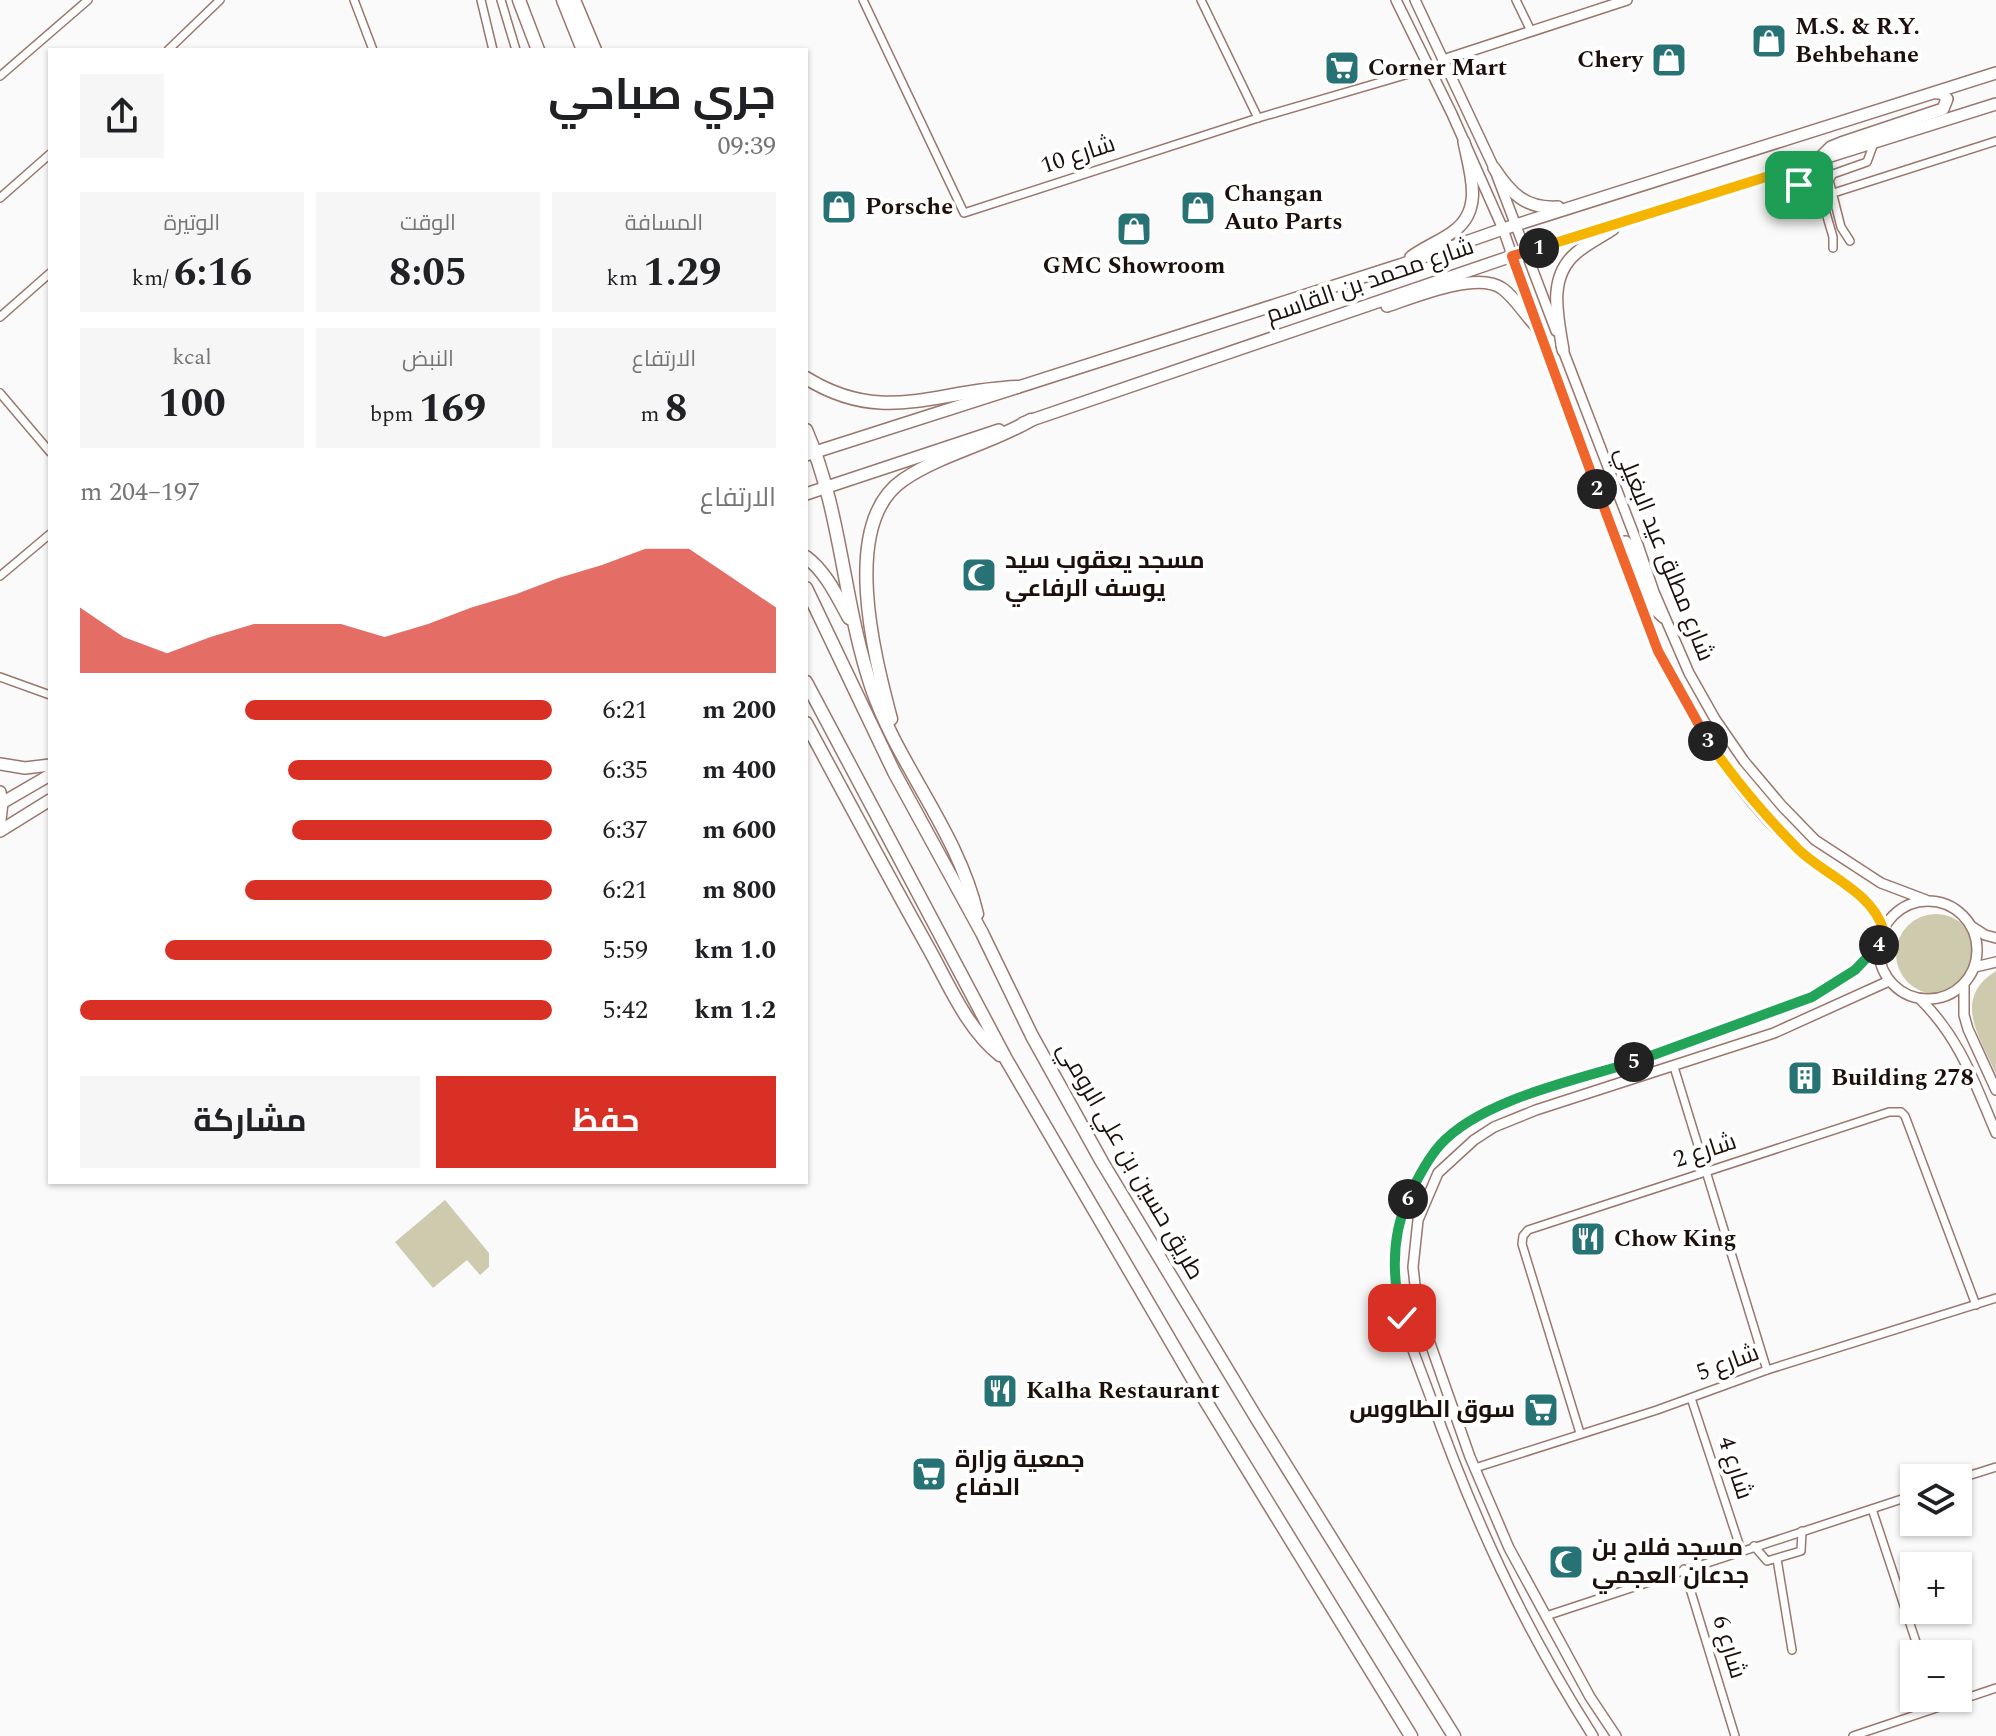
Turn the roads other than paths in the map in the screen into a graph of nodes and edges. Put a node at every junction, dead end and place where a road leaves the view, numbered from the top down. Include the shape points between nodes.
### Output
1 (220, 0) edge
2 (354, 0) edge
3 (481, 0) edge
4 (501, 0) edge
5 (563, 0) edge
6 (574, 0) edge
7 (863, 0) edge
8 (1201, 0) edge
9 (1396, 0) edge
10 (1415, 0) edge
11 (1516, 0) edge
12 (1627, 0) edge
13 (84, 1) edge
14 (520, 1) edge
15 (1531, 31) junction
16 (172, 48) edge
17 (372, 48) edge
18 (493, 48) edge
19 (515, 48) edge
20 (530, 48) edge
21 (537, 48) edge
22 (582, 48) edge
23 (594, 48) edge
24 (1443, 60) junction
25 (1429, 68) junction
26 (1996, 73) edge
27 (0, 76) edge
28 (1937, 93) junction
29 (1996, 104) edge
30 (1258, 118) junction
31 (1996, 141) edge
32 (1464, 142) junction
33 (1874, 143) junction
34 (48, 156) edge
35 (1819, 160) junction
36 (1494, 168) junction
37 (1769, 176) junction
38 (1832, 193) junction
39 (1821, 197) junction
40 (0, 198) edge
41 (1583, 204) junction
42 (1624, 221) junction
43 (1517, 225) junction
44 (1503, 229) junction
45 (1850, 241) dead end
46 (1833, 248) dead end
47 (1527, 252) junction
48 (1512, 256) junction
49 (1400, 265) junction
50 (48, 275) edge
51 (0, 317) edge
52 (1537, 327) junction
53 (1282, 334) junction
54 (1563, 350) junction
55 (808, 379) edge
56 (1017, 387) junction
57 (0, 393) edge
58 (1031, 420) junction
59 (48, 450) edge
60 (811, 453) edge
61 (827, 485) junction
62 (808, 493) edge
63 (48, 536) edge
64 (1617, 542) junction
65 (808, 558) edge
66 (0, 576) edge
67 (808, 592) edge
68 (1666, 620) junction
69 (855, 631) junction
70 (0, 677) edge
71 (808, 686) edge
72 (48, 694) edge
73 (808, 727) edge
74 (808, 745) edge
75 (898, 745) junction
76 (0, 764) edge
77 (48, 765) edge
78 (834, 775) junction
79 (48, 776) edge
80 (1, 800) edge
81 (47, 802) edge
82 (0, 820) edge
83 (0, 831) edge
84 (1926, 900) junction
85 (1971, 926) junction
86 (1883, 929) junction
87 (982, 933) junction
88 (1996, 938) edge
89 (1878, 947) junction
90 (1996, 962) edge
91 (1975, 967) junction
92 (1889, 981) junction
93 (1964, 985) junction
94 (1921, 1000) junction
95 (1006, 1059) junction
96 (1674, 1067) junction
97 (1996, 1090) edge
98 (1531, 1094) junction
99 (1536, 1110) junction
100 (1996, 1133) edge
101 (1707, 1172) junction
102 (1996, 1298) edge
103 (1976, 1305) junction
104 (1435, 1355) junction
105 (1418, 1363) junction
106 (1767, 1370) junction
107 (1691, 1398) junction
108 (1580, 1433) junction
109 (1996, 1467) edge
110 (1475, 1468) junction
111 (1972, 1475) edge
112 (1900, 1500) edge
113 (1872, 1509) junction
114 (1802, 1531) junction
115 (1754, 1546) junction
116 (1741, 1550) junction
117 (1777, 1559) junction
118 (1684, 1569) junction
119 (1546, 1616) junction
120 (1915, 1640) edge
121 (1792, 1650) dead end
122 (1996, 1688) edge
123 (1972, 1696) edge
124 (1926, 1712) edge
125 (1411, 1736) edge
126 (1454, 1736) edge
127 (1593, 1736) edge
128 (1616, 1736) edge
129 (1735, 1736) edge
130 (1853, 1736) edge

1 - 16 street
2 - 17 street
3 - 18 street
4 - 19 street
5 - 22 highway
6 - 23 highway
7 - 30 street, شارع 10 via 964,213
8 - 30 street
9 - 25 street, شارع مطلق عيد البغيلي
10 - 24 street, شارع مطلق عيد البغيلي
11 - 15 street
12 - 15 street
13 - 27 street
14 - 20 highway
14 - 21 highway
15 - 24 street
24 - 36 street, شارع مطلق عيد البغيلي
25 - 30 street, شارع 10
25 - 32 street, شارع مطلق عيد البغيلي
26 - 28 main road, شارع محمد بن القاسم
28 - 35 main road via 1947,99 1943,109 1831,147
28 - 41 main road, شارع محمد بن القاسم
29 - 33 main road, شارع محمد بن القاسم
31 - 38 street
32 - 44 street, شارع مطلق عيد البغيلي
32 - 49 main road via 1473,188 1470,212 1457,229
33 - 35 main road, شارع محمد بن القاسم
33 - 38 street via 1867,162 1831,175
34 - 40 street
35 - 37 main road, شارع محمد بن القاسم
36 - 41 main road via 1526,203
36 - 43 street, شارع مطلق عيد البغيلي
37 - 39 street via 1785,188 1814,182
37 - 42 main road, شارع محمد بن القاسم
38 - 39 street
38 - 45 street
39 - 46 street
41 - 43 main road, شارع محمد بن القاسم
42 - 47 main road, شارع محمد بن القاسم
42 - 54 main road via 1577,252 1564,268 1556,300
43 - 44 main road, شارع محمد بن القاسم
43 - 47 street, شارع مطلق عيد البغيلي
44 - 48 street, شارع مطلق عيد البغيلي
44 - 49 main road, شارع محمد بن القاسم
47 - 48 main road, شارع محمد بن القاسم
47 - 54 street, شارع مطلق عيد البغيلي
48 - 52 street, شارع مطلق عيد البغيلي
48 - 53 main road, شارع محمد بن القاسم
49 - 56 main road, شارع محمد بن القاسم
50 - 51 street
52 - 53 main road via 1503,289 1478,282
52 - 64 street, شارع مطلق عيد البغيلي
53 - 58 main road, شارع محمد بن القاسم
54 - 68 street, شارع مطلق عيد البغيلي
55 - 56 highway via 879,404
56 - 60 main road, شارع محمد بن القاسم
57 - 59 street
58 - 61 main road, شارع محمد بن القاسم
58 - 75 highway via 910,475 885,497 873,519 868,559 871,628
60 - 61 highway
61 - 62 main road, شارع محمد بن القاسم
61 - 69 highway
63 - 66 street
64 - 68 street via 1630,545 1654,610
64 - 86 street, شارع مطلق عيد البغيلي via 1658,651 1722,762 1803,854 1871,906
65 - 69 highway via 830,585
67 - 87 highway, طريق حسين بن علي الرومي via 894,772
68 - 84 street, شارع مطلق عيد البغيلي via 1715,719 1782,806 1815,840 1849,863 1881,883
69 - 75 highway via 872,690
70 - 72 street
71 - 95 highway
73 - 78 highway
74 - 78 highway
75 - 87 highway via 960,865
76 - 77 main road
78 - 95 highway via 959,1002 979,1034
79 - 80 main road
80 - 81 main road via 21,807
80 - 82 main road
81 - 83 main road
84 - 85 street via 1952,907
84 - 86 street via 1900,909
85 - 88 street
85 - 91 street via 1978,953
86 - 89 street
87 - 126 highway, طريق حسين بن علي الرومي via 1102,1162
89 - 92 street
89 - 98 street via 1845,978 1799,1003
90 - 91 street
91 - 93 street
92 - 94 street
92 - 96 street via 1774,1033
93 - 94 street via 1937,999
93 - 97 street via 1968,1029
94 - 100 street via 1959,1047
95 - 125 highway via 1205,1400
96 - 99 street
96 - 101 street
98 - 99 street
98 - 105 street via 1462,1125 1419,1173 1405,1206 1394,1264 1397,1295
99 - 104 street via 1474,1140 1438,1173 1428,1195 1418,1220 1413,1267
101 - 103 street, شارع 2 via 1901,1112
101 - 106 street
101 - 108 street, شارع 2 via 1528,1230 1523,1236
102 - 103 street, شارع 5
103 - 106 street, شارع 5
104 - 105 street via 1425,1354
104 - 110 street
105 - 127 street via 1500,1572
106 - 107 street, شارع 5
107 - 108 street, شارع 5
107 - 116 street, شارع 4
108 - 110 street, شارع 5
109 - 111 street
110 - 119 street
112 - 113 street
113 - 114 street
113 - 120 street
114 - 115 street
114 - 117 street via 1801,1551
115 - 116 street
115 - 117 street via 1767,1561
116 - 118 street
117 - 121 street
118 - 119 street
118 - 129 street, شارع 6
119 - 128 street
122 - 123 street
124 - 130 street

